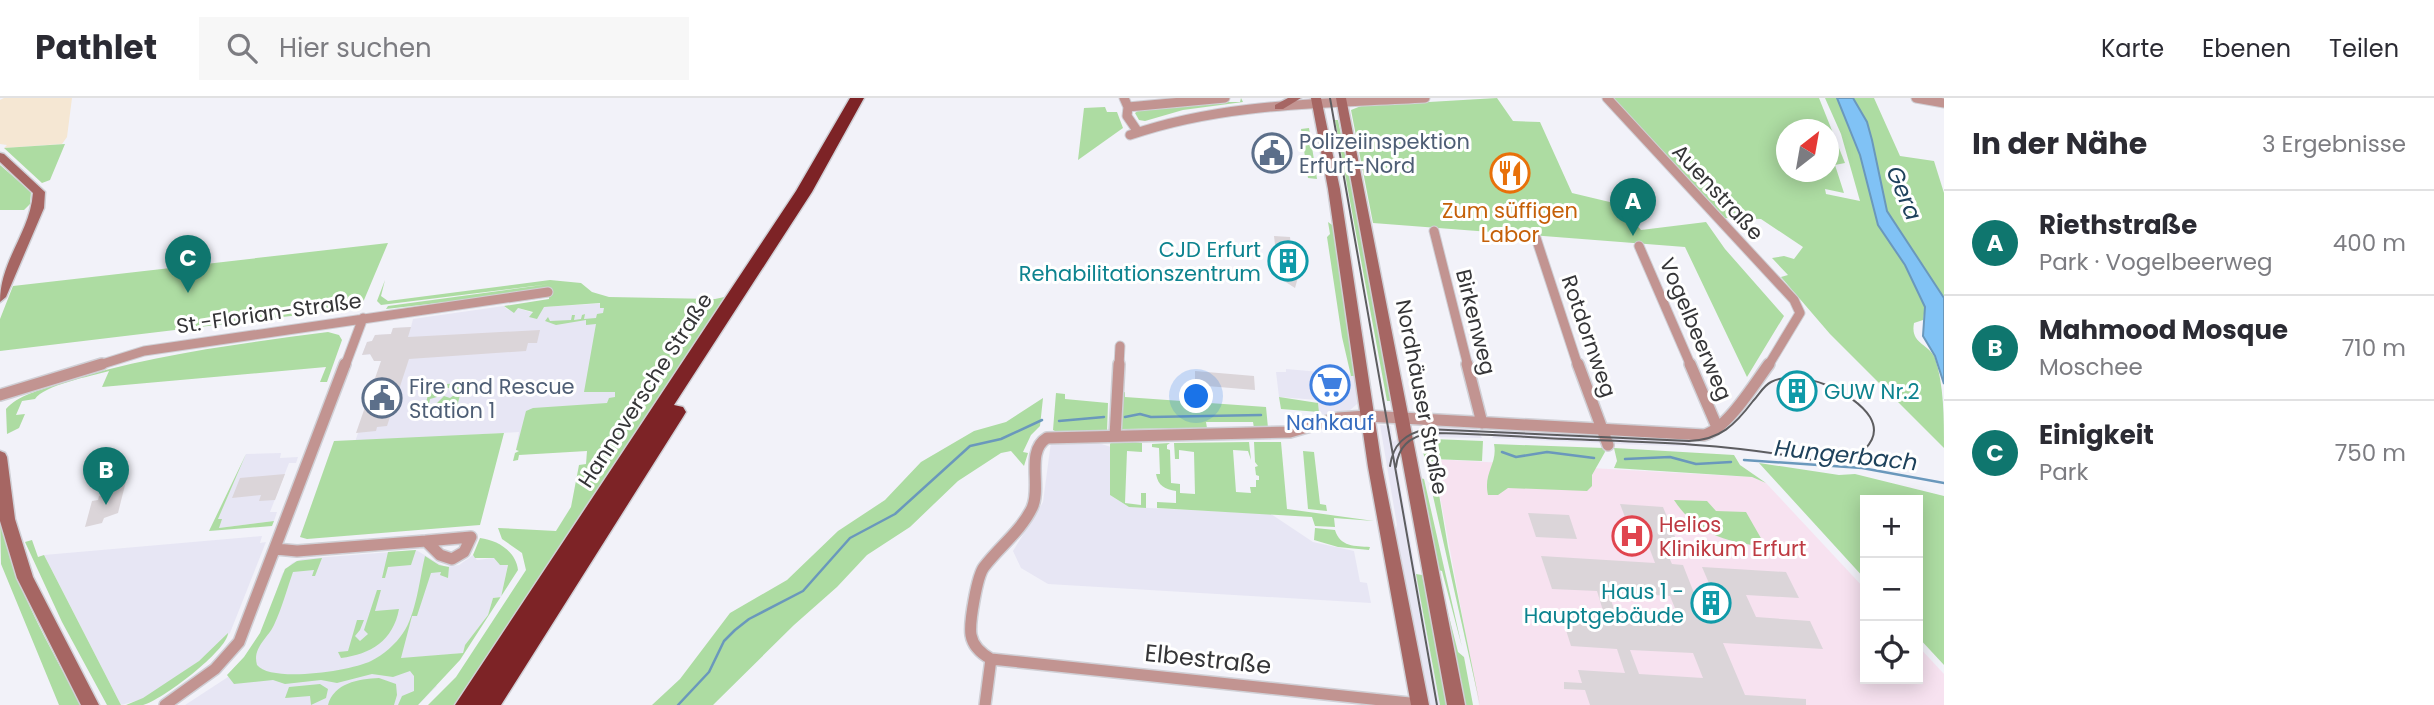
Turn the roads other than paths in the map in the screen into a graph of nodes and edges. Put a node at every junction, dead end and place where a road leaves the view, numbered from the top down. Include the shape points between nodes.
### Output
1 (858, 98) edge
2 (870, 98) edge
3 (1124, 98) edge
4 (1225, 98) edge
5 (1296, 98) edge
6 (1389, 98) edge
7 (1426, 98) edge
8 (1607, 98) edge
9 (1916, 98) edge
10 (1342, 100) edge
11 (1317, 101) edge
12 (1944, 103) edge
13 (1128, 107) junction
14 (1279, 107) junction
15 (0, 156) edge
16 (1434, 231) dead end
17 (1536, 239) dead end
18 (1640, 246) dead end
19 (548, 292) dead end
20 (0, 297) edge
21 (363, 318) junction
22 (1120, 346) dead end
23 (0, 396) edge
24 (1367, 416) junction
25 (1403, 418) junction
26 (1482, 423) junction
27 (1601, 427) junction
28 (1717, 427) junction
29 (1115, 436) junction
30 (1608, 445) dead end
31 (0, 457) edge
32 (425, 540) dead end
33 (276, 549) junction
34 (991, 659) junction
35 (1419, 704) edge
36 (90, 705) edge
37 (165, 705) edge
38 (467, 705) edge
39 (487, 705) edge
40 (985, 705) edge
41 (1456, 705) edge

1 - 38 highway, Hannoversche Straße via 804,192
2 - 39 highway, Hannoversche Straße via 813,199
3 - 13 street
4 - 13 street
5 - 14 main road
6 - 7 street
6 - 10 street
8 - 28 street, Auenstraße via 1794,300 1801,313
9 - 12 street
10 - 11 street
10 - 25 main road, Nordhäuser Straße
11 - 14 street
11 - 24 main road
13 - 14 street via 1134,133 1188,118
15 - 20 main road via 40,197
16 - 26 street, Birkenweg
17 - 27 street, Rotdornweg
18 - 28 street, Vogelbeerweg
19 - 21 street, St.-Florian-Straße
21 - 23 street, St.-Florian-Straße via 144,352
21 - 33 street
22 - 29 street
24 - 25 street
24 - 29 street via 1338,418 1290,432
24 - 35 main road
25 - 26 street
25 - 41 main road, Nordhäuser Straße
26 - 27 street
27 - 28 street via 1698,435
27 - 30 street, Rotdornweg
29 - 34 street via 1047,438 1036,449 1035,497 1029,514 979,575 971,635 979,652
31 - 36 main road via 7,519 20,566
32 - 33 street
33 - 37 street via 233,650 210,674
34 - 35 street, Elbestraße
34 - 40 street

